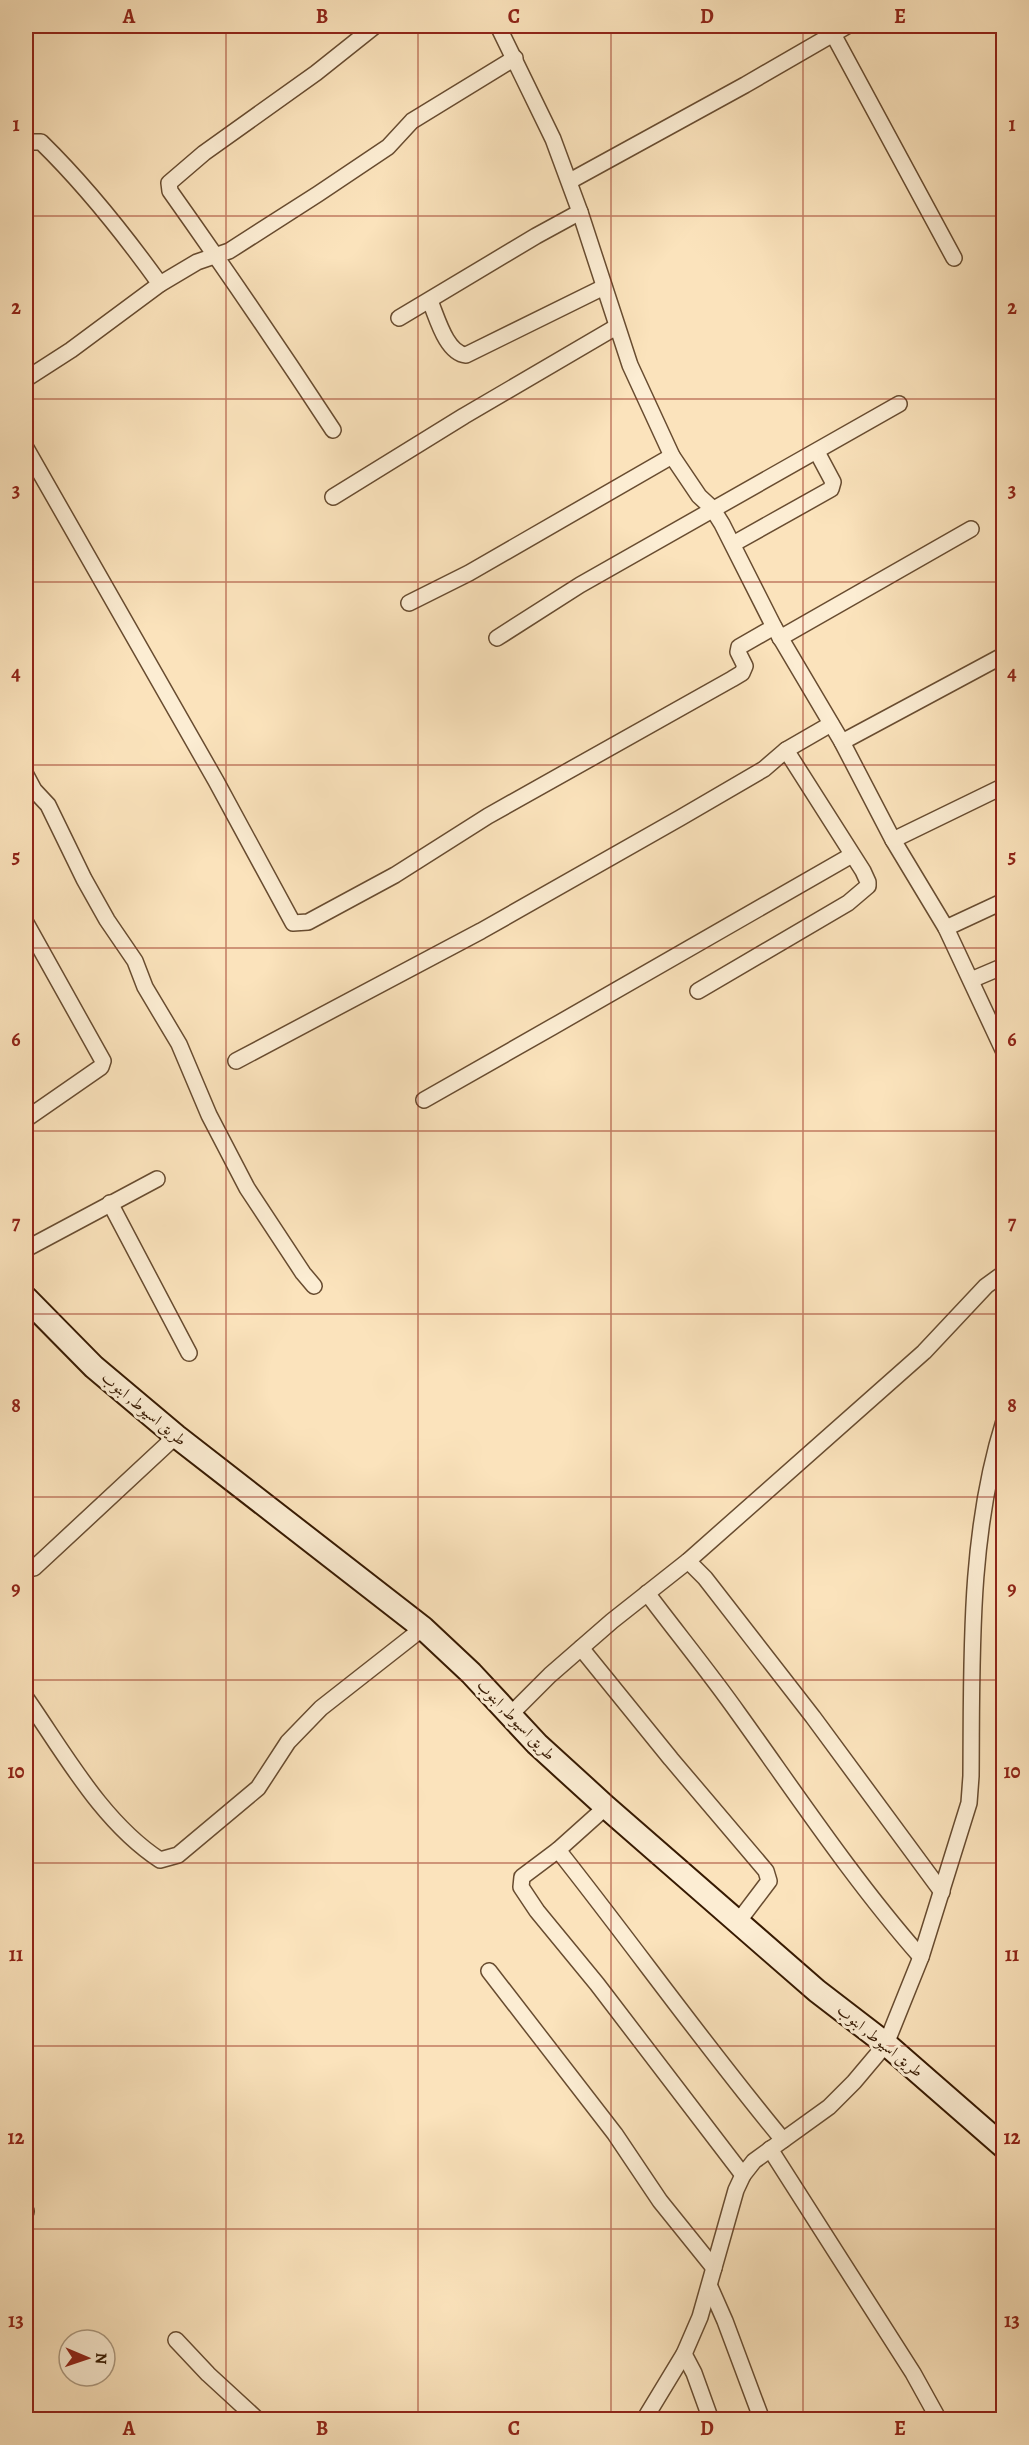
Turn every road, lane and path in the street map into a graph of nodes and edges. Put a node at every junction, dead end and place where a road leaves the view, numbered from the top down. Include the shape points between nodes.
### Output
1 (375, 26) edge
2 (498, 26) edge
3 (847, 26) edge
4 (833, 34) junction
5 (515, 58) junction
6 (26, 146) edge
7 (570, 181) junction
8 (580, 212) junction
9 (216, 255) junction
10 (954, 258) dead end
11 (160, 284) junction
12 (604, 287) junction
13 (430, 301) junction
14 (399, 318) dead end
15 (616, 327) junction
16 (26, 379) edge
17 (899, 404) dead end
18 (333, 430) dead end
19 (26, 448) edge
20 (817, 452) junction
21 (672, 456) junction
22 (333, 498) dead end
23 (712, 508) junction
24 (970, 529) dead end
25 (733, 544) junction
26 (409, 603) dead end
27 (777, 632) junction
28 (497, 638) dead end
29 (1004, 655) edge
30 (831, 724) junction
31 (842, 742) junction
32 (786, 750) junction
33 (26, 775) edge
34 (1004, 786) edge
35 (893, 840) junction
36 (852, 855) junction
37 (1004, 902) edge
38 (26, 923) edge
39 (945, 928) junction
40 (1004, 966) edge
41 (971, 980) junction
42 (698, 991) dead end
43 (1004, 1052) edge
44 (236, 1061) dead end
45 (423, 1100) dead end
46 (26, 1119) edge
47 (157, 1179) dead end
48 (110, 1203) junction
49 (26, 1249) edge
50 (1004, 1273) edge
51 (314, 1286) dead end
52 (26, 1298) edge
53 (189, 1353) dead end
54 (1004, 1421) edge
55 (176, 1436) junction
56 (688, 1561) junction
57 (34, 1568) dead end
58 (647, 1593) junction
59 (423, 1628) junction
60 (581, 1648) junction
61 (26, 1698) edge
62 (511, 1714) junction
63 (606, 1806) junction
64 (558, 1850) junction
65 (942, 1892) junction
66 (738, 1922) junction
67 (921, 1956) junction
68 (489, 1971) dead end
69 (886, 2044) junction
70 (776, 2145) junction
71 (1004, 2147) edge
72 (743, 2175) junction
73 (714, 2268) junction
74 (710, 2287) junction
75 (176, 2340) dead end
76 (684, 2354) junction
77 (258, 2420) edge
78 (644, 2420) edge
79 (711, 2420) edge
80 (762, 2420) edge
81 (939, 2420) edge

1 - 9 street via 169,183 170,191
2 - 5 street
3 - 4 street
4 - 7 street
4 - 10 street
5 - 7 street
5 - 9 street via 412,121 388,147 318,195 229,251
6 - 11 street via 42,142 53,153
7 - 8 street
8 - 12 street
8 - 13 street
9 - 11 street
9 - 18 street
11 - 16 street
12 - 13 street via 466,355 451,347
12 - 15 street
13 - 14 street
15 - 21 street
15 - 22 street
17 - 20 street
19 - 27 street via 293,923 329,912 512,802 742,673 745,666 738,652 742,643
20 - 23 street
20 - 25 street via 833,482 831,489
21 - 23 street
21 - 26 street
23 - 25 street
23 - 28 street
24 - 27 street
25 - 27 street
27 - 30 street
29 - 31 street
30 - 31 street
30 - 32 street
31 - 35 street
32 - 36 street
32 - 44 street via 764,769 481,931
33 - 51 street via 48,805 89,887 135,961 247,1188
34 - 35 street
35 - 39 street
36 - 42 street via 868,882 865,891
36 - 45 street
37 - 39 street
38 - 46 street via 103,1061 101,1067
39 - 41 street
40 - 41 street
41 - 43 street
47 - 48 street
48 - 49 street
48 - 53 street
50 - 56 street via 986,1286 924,1352
52 - 55 street, طريق اسيوط, ابنوب via 94,1367
54 - 65 street via 984,1508 975,1598 969,1803
55 - 57 street
55 - 59 street, طريق اسيوط, ابنوب
56 - 58 street
56 - 65 street via 807,1708
58 - 60 street
58 - 67 street via 890,1922
59 - 61 street via 321,1708 288,1742 258,1788 169,1859 160,1860 148,1853 110,1815 75,1773
59 - 62 street, طريق اسيوط, ابنوب
60 - 62 street
60 - 66 street via 766,1871 769,1881
62 - 63 street, طريق اسيوط, ابنوب via 537,1744
63 - 64 street
63 - 66 street, طريق اسيوط, ابنوب
64 - 70 street via 729,2074
64 - 72 street via 522,1877 525,1896
65 - 67 street
66 - 69 street, طريق اسيوط, ابنوب
67 - 69 street
68 - 73 street
69 - 70 street via 829,2107
69 - 71 street, طريق اسيوط, ابنوب
70 - 72 street
70 - 81 street
72 - 73 street
73 - 74 street
74 - 76 street
74 - 80 street
75 - 77 street
76 - 78 street
76 - 79 street

